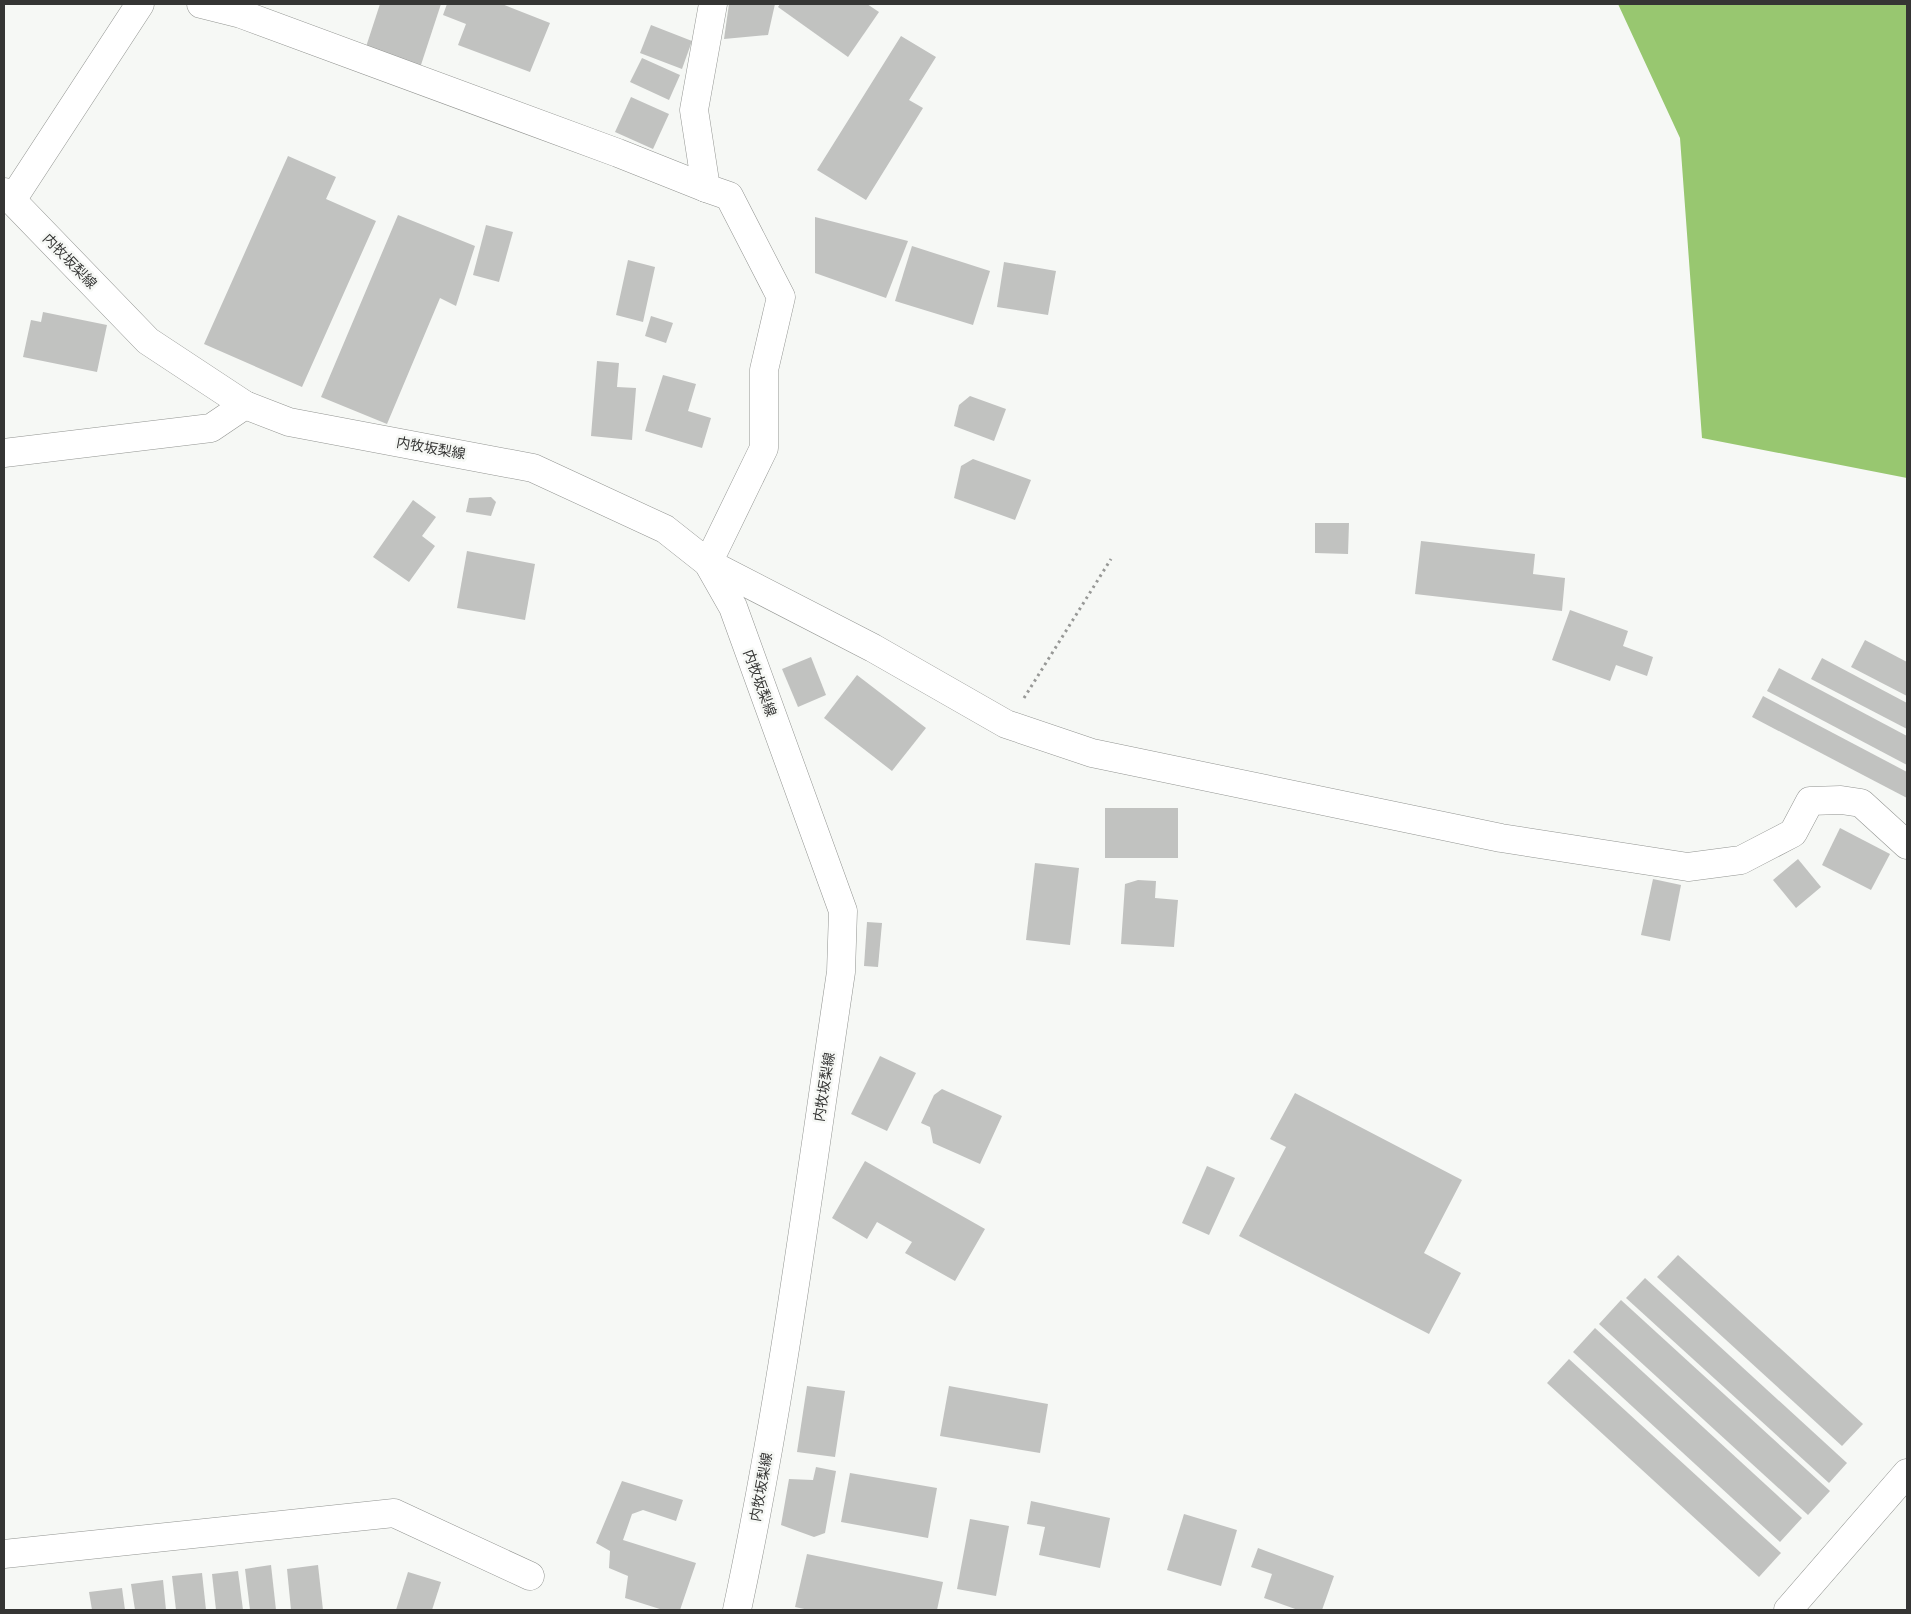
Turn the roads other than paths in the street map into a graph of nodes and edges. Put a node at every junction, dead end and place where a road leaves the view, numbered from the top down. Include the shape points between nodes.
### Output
1 (140, 4) edge
2 (201, 4) edge
3 (713, 4) edge
4 (706, 188) junction
5 (8, 196) edge
6 (245, 405) junction
7 (4, 453) edge
8 (708, 563) junction
9 (1907, 845) edge
10 (1907, 1473) edge
11 (4, 1554) edge
12 (530, 1576) dead end
13 (737, 1610) edge
14 (1788, 1610) edge

1 - 5 street
2 - 4 street via 241,14
3 - 4 street via 694,110
4 - 8 street via 728,196 781,297 764,370 764,448
5 - 6 street, 内牧坂梨線 via 148,341
6 - 7 street via 211,428
6 - 8 street, 内牧坂梨線 via 289,422 533,468 665,529
8 - 9 street via 873,648 1006,724 1092,753 1501,838 1688,867 1740,860 1793,833 1810,800 1861,803
8 - 13 street, 内牧坂梨線 via 733,608 843,912 841,972 784,1352
10 - 14 street
11 - 12 street via 394,1513

